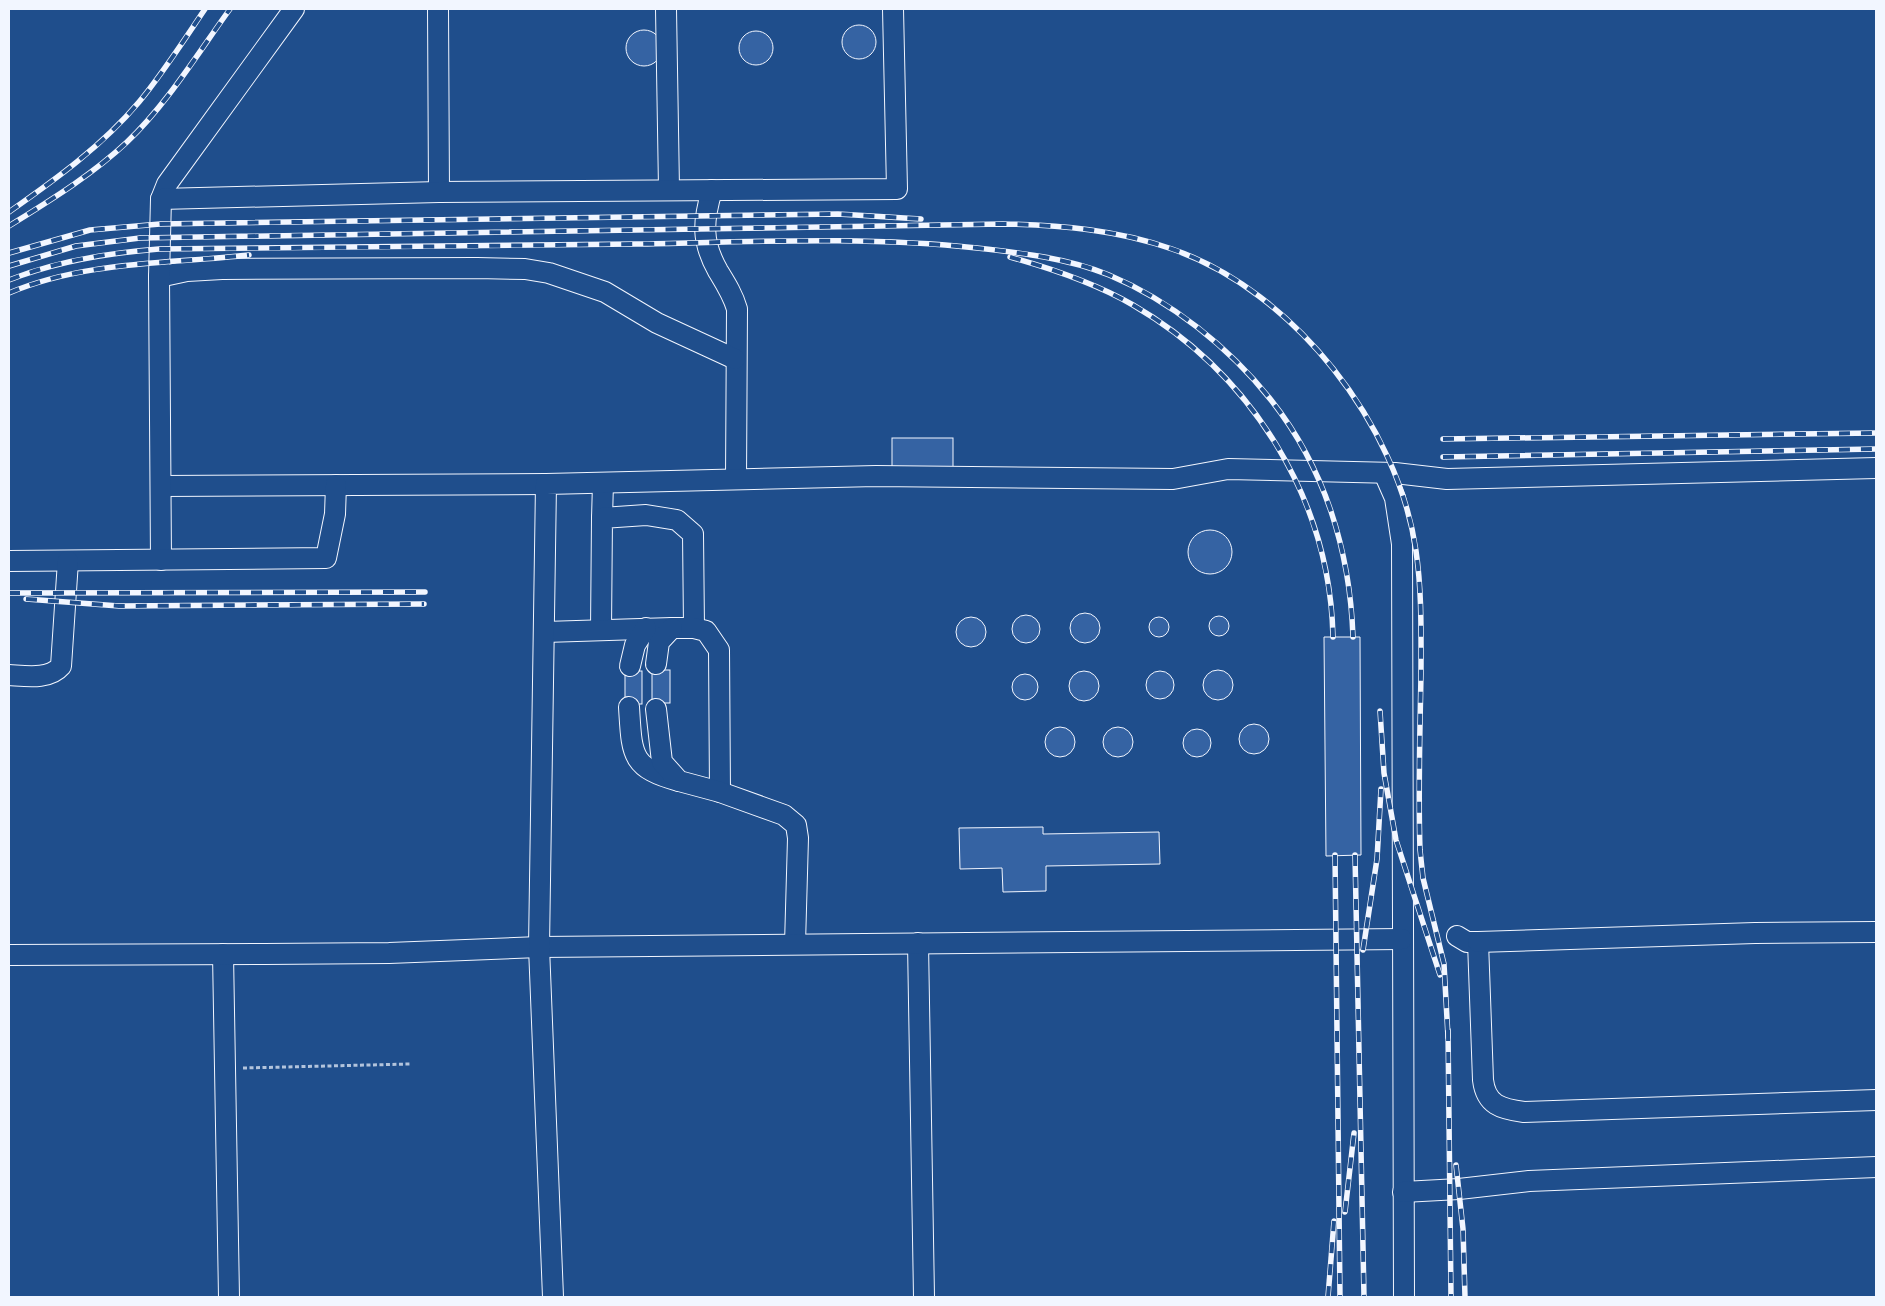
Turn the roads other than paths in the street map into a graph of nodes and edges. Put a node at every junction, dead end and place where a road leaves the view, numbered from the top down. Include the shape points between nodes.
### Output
1 (294, 9) edge
2 (438, 9) edge
3 (666, 9) edge
4 (893, 9) edge
5 (669, 189) junction
6 (712, 190) junction
7 (439, 192) junction
8 (161, 199) junction
9 (159, 277) junction
10 (735, 359) junction
11 (1876, 468) edge
12 (1384, 473) junction
13 (736, 478) junction
14 (603, 483) junction
15 (546, 484) junction
16 (336, 485) junction
17 (162, 486) junction
18 (602, 518) junction
19 (161, 560) junction
20 (9, 561) edge
21 (68, 561) junction
22 (646, 628) junction
23 (672, 628) junction
24 (694, 628) junction
25 (601, 629) junction
26 (545, 632) junction
27 (656, 664) dead end
28 (630, 666) dead end
29 (9, 675) edge
30 (629, 708) dead end
31 (656, 709) dead end
32 (679, 781) junction
33 (720, 792) junction
34 (1876, 932) edge
35 (1457, 936) dead end
36 (1402, 939) junction
37 (1478, 942) junction
38 (918, 943) junction
39 (796, 944) junction
40 (540, 947) junction
41 (9, 954) edge
42 (222, 954) junction
43 (1876, 1100) edge
44 (1876, 1167) edge
45 (1402, 1192) junction
46 (229, 1297) edge
47 (553, 1297) edge
48 (924, 1297) edge
49 (1404, 1297) edge

1 - 8 lane via 168,184
2 - 7 lane
3 - 5 lane
4 - 6 lane via 897,189
5 - 6 lane
5 - 7 lane
6 - 10 lane via 704,216 705,229 711,257 737,309
7 - 8 lane
8 - 9 lane
9 - 10 lane via 222,269 441,268 541,272 606,292 657,322
9 - 17 lane
10 - 13 lane
11 - 12 lane via 1447,479
12 - 13 lane via 1228,468 1173,478
12 - 36 lane via 1395,498 1402,544
13 - 14 lane
14 - 15 lane
14 - 18 lane
15 - 16 lane
15 - 26 lane
16 - 17 lane
16 - 19 lane via 336,514 326,558
17 - 19 lane
18 - 24 lane via 646,515 677,520 693,534
18 - 25 lane
19 - 21 lane
20 - 21 lane
21 - 29 lane via 62,666 48,675
22 - 23 lane
22 - 25 lane
22 - 28 lane via 635,645
23 - 24 lane
23 - 27 lane via 659,642
24 - 33 lane via 706,631 720,650
25 - 26 lane
26 - 40 lane
30 - 32 lane via 631,741 639,762 654,774
31 - 32 lane via 662,762
32 - 33 lane
33 - 39 lane via 784,815 796,826
34 - 37 lane
35 - 37 lane via 1466,942
36 - 38 lane
36 - 45 lane
37 - 43 lane via 1484,1092 1500,1107 1524,1112
38 - 39 lane
38 - 48 lane
39 - 40 lane
40 - 42 lane
40 - 47 lane
41 - 42 lane
42 - 46 lane
44 - 45 lane via 1529,1181
45 - 49 lane

